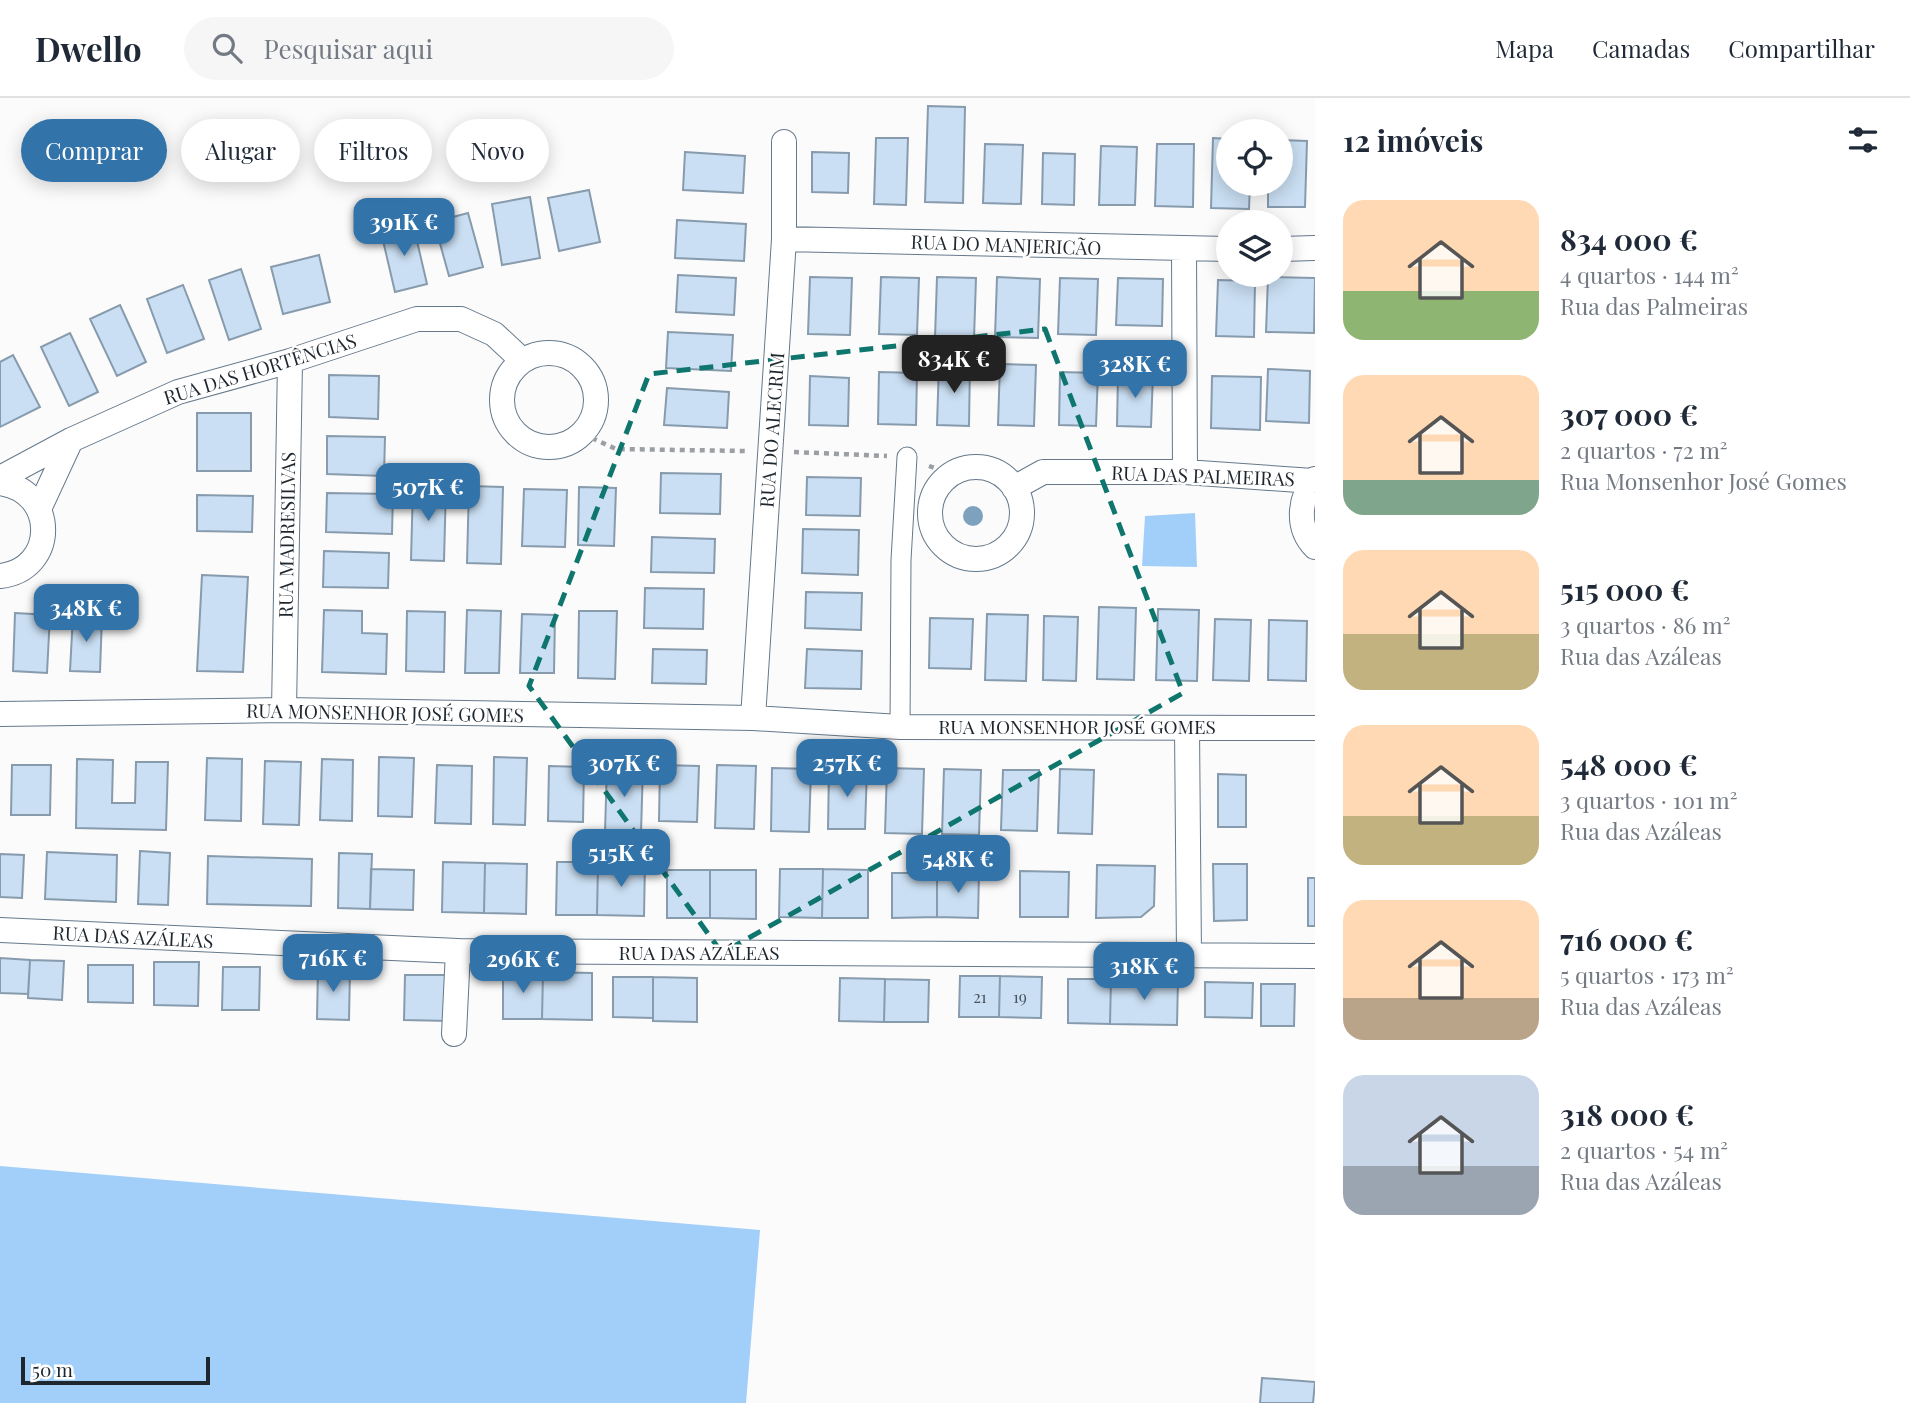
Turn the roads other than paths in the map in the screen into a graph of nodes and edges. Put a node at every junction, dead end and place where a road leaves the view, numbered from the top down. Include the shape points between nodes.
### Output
1 (784, 142) dead end
2 (784, 239) junction
3 (1293, 248) edge
4 (1315, 248) edge
5 (1184, 249) junction
6 (1216, 249) edge
7 (522, 360) dead end
8 (290, 361) junction
9 (71, 440) junction
10 (907, 457) dead end
11 (1185, 472) junction
12 (0, 480) edge
13 (1314, 480) edge
14 (1014, 488) dead end
15 (39, 509) junction
16 (1315, 547) edge
17 (0, 576) edge
18 (284, 710) junction
19 (0, 714) edge
20 (753, 718) junction
21 (900, 727) junction
22 (1187, 727) junction
23 (1315, 728) edge
24 (0, 930) edge
25 (458, 951) junction
26 (1189, 955) junction
27 (1315, 956) edge
28 (454, 1034) dead end

1 - 2 street, RUA DO ALECRIM
2 - 5 street, RUA DO MANJERICÃO
2 - 20 street, RUA DO ALECRIM
3 - 4 street
5 - 6 street, RUA DO MANJERICÃO
5 - 11 street
7 - 8 street, RUA DAS HORTÊNCIAS via 494,334 461,319 417,319
8 - 9 street, RUA DAS HORTÊNCIAS via 178,392
8 - 18 street, RUA MADRESILVAS
9 - 12 street, RUA DAS HORTÊNCIAS
9 - 15 street
10 - 21 street
11 - 13 street, RUA DAS PALMEIRAS
11 - 14 street, RUA DAS PALMEIRAS via 1043,472
12 - 15 street via 28,494
13 - 16 street via 1303,500 1301,522
15 - 17 street via 44,528 40,548 29,564 12,575
18 - 19 street, RUA MONSENHOR JOSÉ GOMES
18 - 20 street, RUA MONSENHOR JOSÉ GOMES
20 - 21 street, RUA MONSENHOR JOSÉ GOMES
21 - 22 street, RUA MONSENHOR JOSÉ GOMES
22 - 23 street, RUA MONSENHOR JOSÉ GOMES
22 - 26 street
24 - 25 street, RUA DAS AZÁLEAS
25 - 26 street, RUA DAS AZÁLEAS
25 - 28 street
26 - 27 street, RUA DAS AZÁLEAS

